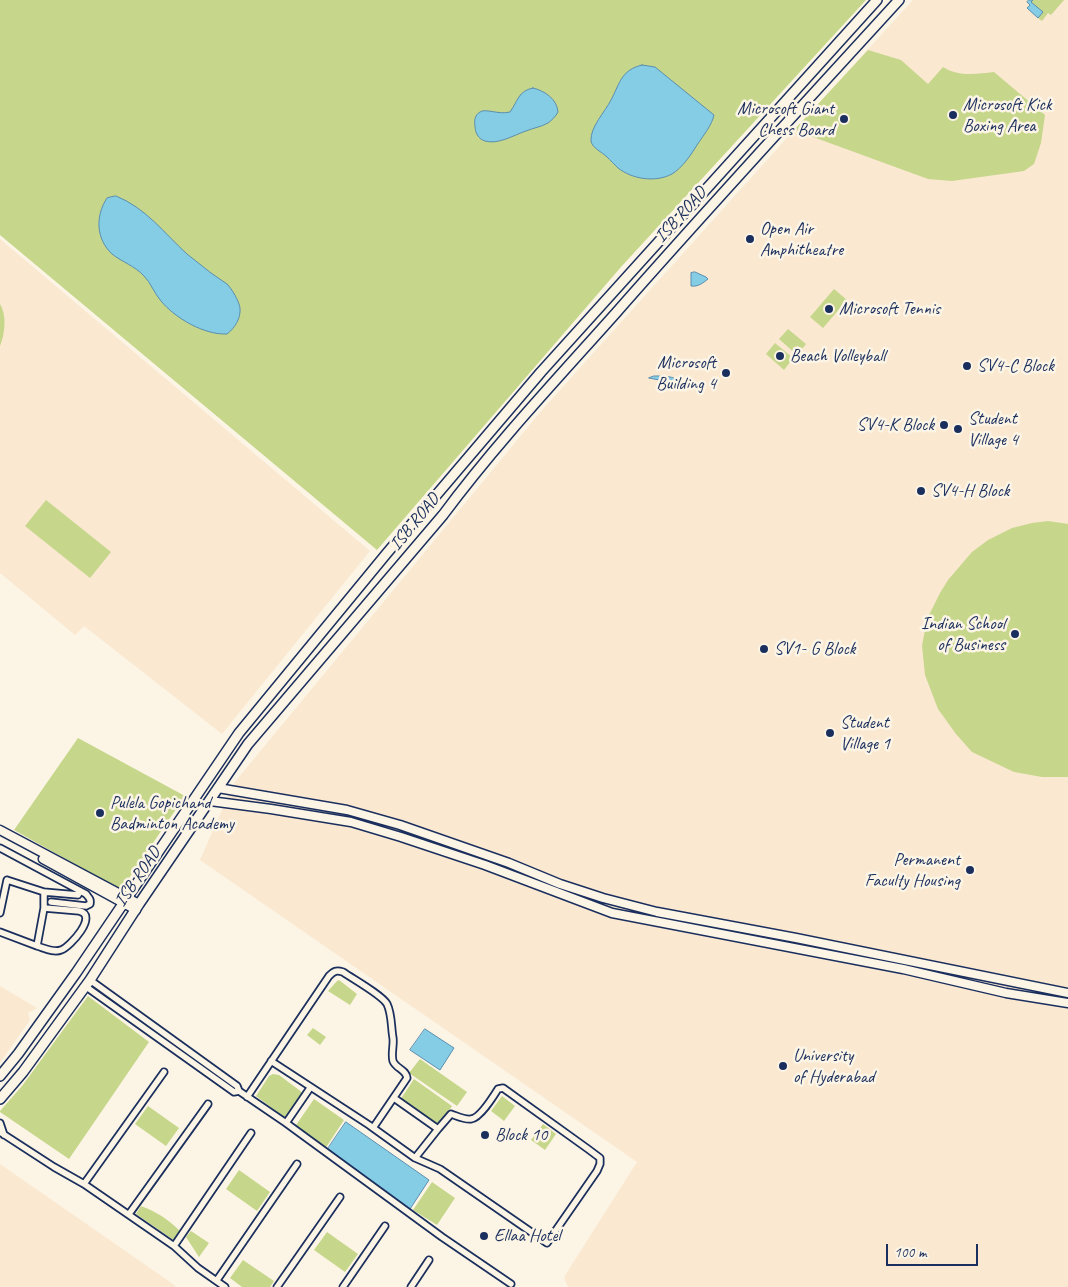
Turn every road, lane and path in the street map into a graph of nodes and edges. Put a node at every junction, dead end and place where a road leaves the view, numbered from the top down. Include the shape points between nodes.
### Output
1 (877, 0) edge
2 (899, 0) edge
3 (218, 788) junction
4 (210, 801) junction
5 (0, 830) edge
6 (0, 836) edge
7 (19, 843) junction
8 (0, 848) edge
9 (0, 878) edge
10 (7, 880) junction
11 (80, 891) junction
12 (44, 892) junction
13 (125, 901) junction
14 (50, 902) dead end
15 (138, 907) junction
16 (44, 908) junction
17 (0, 913) edge
18 (0, 932) edge
19 (37, 946) junction
20 (88, 983) junction
21 (1068, 993) edge
22 (1068, 1003) edge
23 (270, 1061) junction
24 (164, 1072) dead end
25 (0, 1076) edge
26 (310, 1088) junction
27 (247, 1097) junction
28 (394, 1098) junction
29 (0, 1099) edge
30 (208, 1104) dead end
31 (0, 1123) edge
32 (286, 1123) junction
33 (373, 1128) junction
34 (438, 1129) junction
35 (251, 1133) dead end
36 (2, 1134) edge
37 (415, 1158) junction
38 (297, 1164) dead end
39 (84, 1184) junction
40 (340, 1197) dead end
41 (129, 1214) junction
42 (385, 1226) dead end
43 (174, 1246) junction
44 (429, 1260) dead end
45 (216, 1280) junction
46 (511, 1284) dead end
47 (225, 1287) edge
48 (277, 1287) edge
49 (343, 1287) edge
50 (411, 1287) edge

1 - 13 main road, ISB ROAD via 541,372 386,553 239,733
2 - 3 main road, ISB ROAD via 544,393 248,744
3 - 4 main road, ISB ROAD
3 - 21 street via 347,810 491,856 560,884 657,912
4 - 15 main road, ISB ROAD
4 - 22 street via 351,822 485,865 612,913
5 - 7 street
6 - 7 street
7 - 13 street
8 - 11 street
9 - 10 street
10 - 12 street
10 - 17 street
11 - 12 street via 78,895
11 - 14 street via 90,898 89,905
12 - 16 street
13 - 15 street
13 - 25 main road, ISB ROAD
15 - 20 main road, ISB ROAD
16 - 19 street
16 - 19 street via 83,912 86,918 80,933 63,949
18 - 19 street
20 - 27 street via 237,1086 239,1092
20 - 29 main road, ISB ROAD
23 - 26 street
23 - 27 street
23 - 28 street via 329,976 333,972 343,972 386,1002 394,1044 394,1064 407,1075
24 - 39 street
26 - 32 street
26 - 33 street
27 - 32 street
28 - 33 street
28 - 34 street
30 - 41 street
31 - 36 street
32 - 46 street
33 - 37 street
34 - 37 street
34 - 37 street via 451,1114 470,1119 476,1117 498,1089 503,1088 600,1158 600,1164 548,1243 440,1170
35 - 43 street
36 - 39 street
38 - 45 street
39 - 41 street
40 - 48 street
41 - 43 street
42 - 49 street
43 - 45 street
44 - 50 street
45 - 47 street

